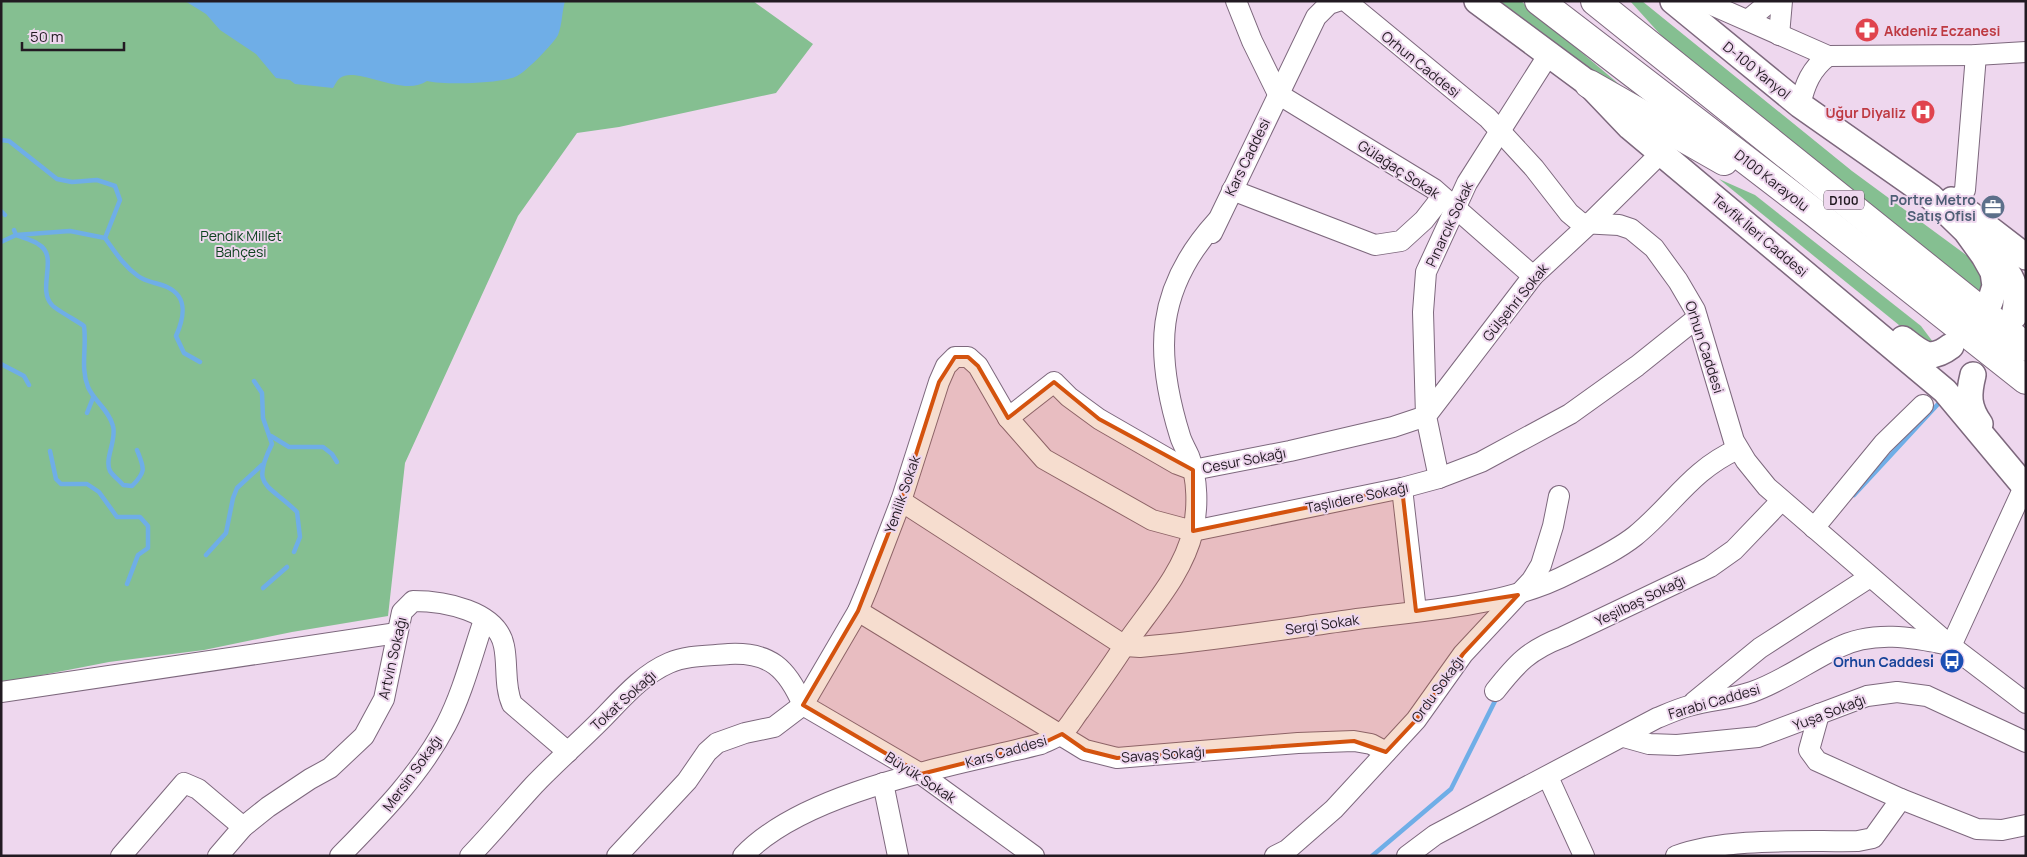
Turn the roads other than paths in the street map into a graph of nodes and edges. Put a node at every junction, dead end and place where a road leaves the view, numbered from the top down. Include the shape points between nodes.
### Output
1 (1236, 1) edge
2 (1245, 1) edge
3 (1338, 1) edge
4 (1346, 1) edge
5 (1477, 1) edge
6 (1540, 1) edge
7 (1595, 1) edge
8 (1621, 1) edge
9 (1673, 1) edge
10 (1703, 1) edge
11 (1770, 1) edge
12 (1782, 1) edge
13 (1748, 20) junction
14 (1780, 35) junction
15 (2026, 52) edge
16 (1662, 53) junction
17 (1549, 54) junction
18 (1976, 55) junction
19 (1828, 56) junction
20 (1264, 63) junction
21 (1589, 84) junction
22 (1278, 94) junction
23 (1800, 105) junction
24 (1501, 131) junction
25 (1842, 135) junction
26 (1661, 153) junction
27 (1232, 190) junction
28 (1957, 202) junction
29 (1449, 203) junction
30 (1815, 213) junction
31 (1588, 225) junction
32 (1966, 231) junction
33 (2020, 247) edge
34 (1533, 276) junction
35 (1990, 302) dead end
36 (2014, 316) dead end
37 (1697, 318) junction
38 (1951, 346) dead end
39 (2026, 347) edge
40 (1973, 375) dead end
41 (2026, 380) edge
42 (1923, 405) dead end
43 (1426, 416) junction
44 (1008, 418) junction
45 (1738, 449) junction
46 (1191, 463) junction
47 (1439, 478) junction
48 (2025, 484) edge
49 (1402, 488) junction
50 (1559, 496) dead end
51 (901, 501) junction
52 (1782, 501) junction
53 (1814, 528) junction
54 (1193, 531) junction
55 (1870, 577) junction
56 (1518, 595) junction
57 (858, 611) junction
58 (1416, 611) junction
59 (484, 620) junction
60 (397, 633) junction
61 (1125, 646) junction
62 (1951, 646) junction
63 (1495, 691) dead end
64 (1, 692) edge
65 (2026, 703) edge
66 (803, 704) junction
67 (1688, 706) junction
68 (1819, 714) junction
69 (1062, 734) junction
70 (1624, 736) junction
71 (2026, 742) edge
72 (568, 752) junction
73 (1386, 752) junction
74 (921, 774) junction
75 (1548, 777) junction
76 (883, 784) junction
77 (1901, 799) junction
78 (2026, 825) edge
79 (244, 827) junction
80 (1859, 848) edge
81 (1804, 849) edge
82 (121, 856) edge
83 (218, 856) edge
84 (340, 856) edge
85 (470, 856) edge
86 (617, 856) edge
87 (743, 856) edge
88 (898, 856) edge
89 (1034, 856) edge
90 (1275, 856) edge
91 (1407, 856) edge
92 (1584, 856) edge
93 (1676, 856) edge

1 - 20 street
2 - 20 street
3 - 22 street via 1329,4 1316,17
4 - 24 street, Orhun Caddesi
5 - 17 main road, Tevfik İleri Caddesi
6 - 30 highway, D100 Karayolu / D100
7 - 16 highway, D100 Karayolu / D100
8 - 16 highway
9 - 23 main road, D-100 Yanyol
10 - 13 street
11 - 13 street
12 - 14 street
13 - 14 street
14 - 19 street
15 - 18 street
16 - 39 highway, D100 Karayolu / D100
17 - 21 main road, Tevfik İleri Caddesi
17 - 24 street, Pınarcık Sokak
18 - 19 street
18 - 28 street via 1965,190
19 - 23 street via 1819,63 1805,84
20 - 22 street
21 - 26 main road, Tevfik İleri Caddesi via 1630,127
21 - 30 highway
21 - 38 main road via 1916,349 1929,356 1940,355
22 - 27 street, Kars Caddesi
22 - 29 street, Gülağaç Sokak via 1434,189
23 - 25 main road, D-100 Yanyol
24 - 29 street, Pınarcık Sokak via 1467,183
24 - 31 street, Orhun Caddesi via 1548,183 1569,213
25 - 28 main road
25 - 32 main road via 1931,197
26 - 31 street, Gülşehri Sokak
26 - 48 main road, Tevfik İleri Caddesi via 1945,390
27 - 29 street via 1375,245 1401,242 1424,220
27 - 46 street, Kars Caddesi via 1178,279 1163,332 1168,391
28 - 33 main road
29 - 34 street, Gülağaç Sokak
29 - 43 street, Pınarcık Sokak via 1423,289
30 - 41 highway, D100 Karayolu / D100
31 - 34 street, Gülşehri Sokak
31 - 37 street, Orhun Caddesi via 1619,225 1644,238 1688,295
32 - 35 main road via 1993,272 1995,286
32 - 36 main road via 2011,276 2017,294
34 - 43 street, Gülşehri Sokak
37 - 45 street, Orhun Caddesi
37 - 47 street, Taşlıdere Sokağı via 1629,372 1562,418 1481,462
40 - 48 main road via 1968,394 1971,411
42 - 53 street via 1883,444
43 - 46 street, Cesur Sokağı via 1290,451
43 - 47 street
44 - 46 street, Cesur Sokağı via 1054,382 1099,419 1177,464
44 - 51 street, Yenilik Sokak via 978,366 968,357 955,358 946,366 939,382
44 - 54 street, Taşlıdere Sokağı via 1044,459 1152,520
45 - 52 street, Orhun Caddesi via 1754,473
45 - 56 street, Sergi Sokak via 1720,456 1691,479 1635,536 1568,574
46 - 54 street, Kars Caddesi via 1196,493
47 - 49 street, Taşlıdere Sokağı
48 - 62 street
49 - 54 street, Taşlıdere Sokağı
49 - 58 street
50 - 56 street, Ordu Sokağı via 1554,526 1540,565
51 - 57 street, Yenilik Sokak
51 - 61 street
52 - 53 street, Orhun Caddesi
52 - 63 street, Yeşilbaş Sokağı via 1734,550 1710,567 1540,646 1514,666
53 - 55 street, Orhun Caddesi
54 - 61 street, Kars Caddesi via 1185,556
55 - 62 street, Orhun Caddesi
55 - 67 street via 1760,648
56 - 58 street, Sergi Sokak
56 - 73 street, Ordu Sokağı via 1463,654 1416,720
57 - 66 street, Yenilik Sokak
57 - 69 street, Savaş Sokağı
58 - 61 street, Sergi Sokak via 1170,645
59 - 60 street, Artvin Sokağı via 456,605 413,601 402,612
59 - 72 street, Artvin Sokağı via 498,632 504,644 507,694 512,704
59 - 84 street, Mersin Sokağı via 457,699 431,750 381,815
60 - 64 street
60 - 79 street, Artvin Sokağı via 384,699 364,736 330,768 288,792
61 - 69 street, Kars Caddesi
62 - 65 street, Farabi Caddesi
62 - 67 street, Farabi Caddesi via 1891,636 1857,640 1776,682 1750,692
66 - 72 street, Tokat Sokağı via 781,669 764,657 748,653 689,657 654,670
66 - 74 street, Büyük Sokak
66 - 86 street, Yenilik Sokak via 774,727 717,743 687,781
67 - 70 street, Farabi Caddesi
68 - 70 street, Yuşa Sokağı via 1758,737 1725,742 1658,744
68 - 71 street, Yuşa Sokağı via 1867,696 1897,692 1927,696
68 - 77 street via 1809,750 1811,756
69 - 73 street, Savaş Sokağı via 1084,750 1118,758 1354,741 1371,744
69 - 74 street, Kars Caddesi via 1041,744
70 - 75 street, Farabi Caddesi
72 - 85 street, Tokat Sokağı
73 - 90 street, Ordu Sokağı via 1334,809 1287,850
74 - 76 street, Kars Caddesi
74 - 89 street, Büyük Sokak
75 - 91 street, Farabi Caddesi via 1435,835
75 - 92 street
76 - 87 street, Kars Caddesi via 800,814 763,836
76 - 88 street
77 - 78 street via 1977,829 2002,830
77 - 80 street via 1873,838
79 - 82 street via 198,788 184,783
79 - 83 street, Artvin Sokağı
80 - 81 street
81 - 93 street via 1730,844

